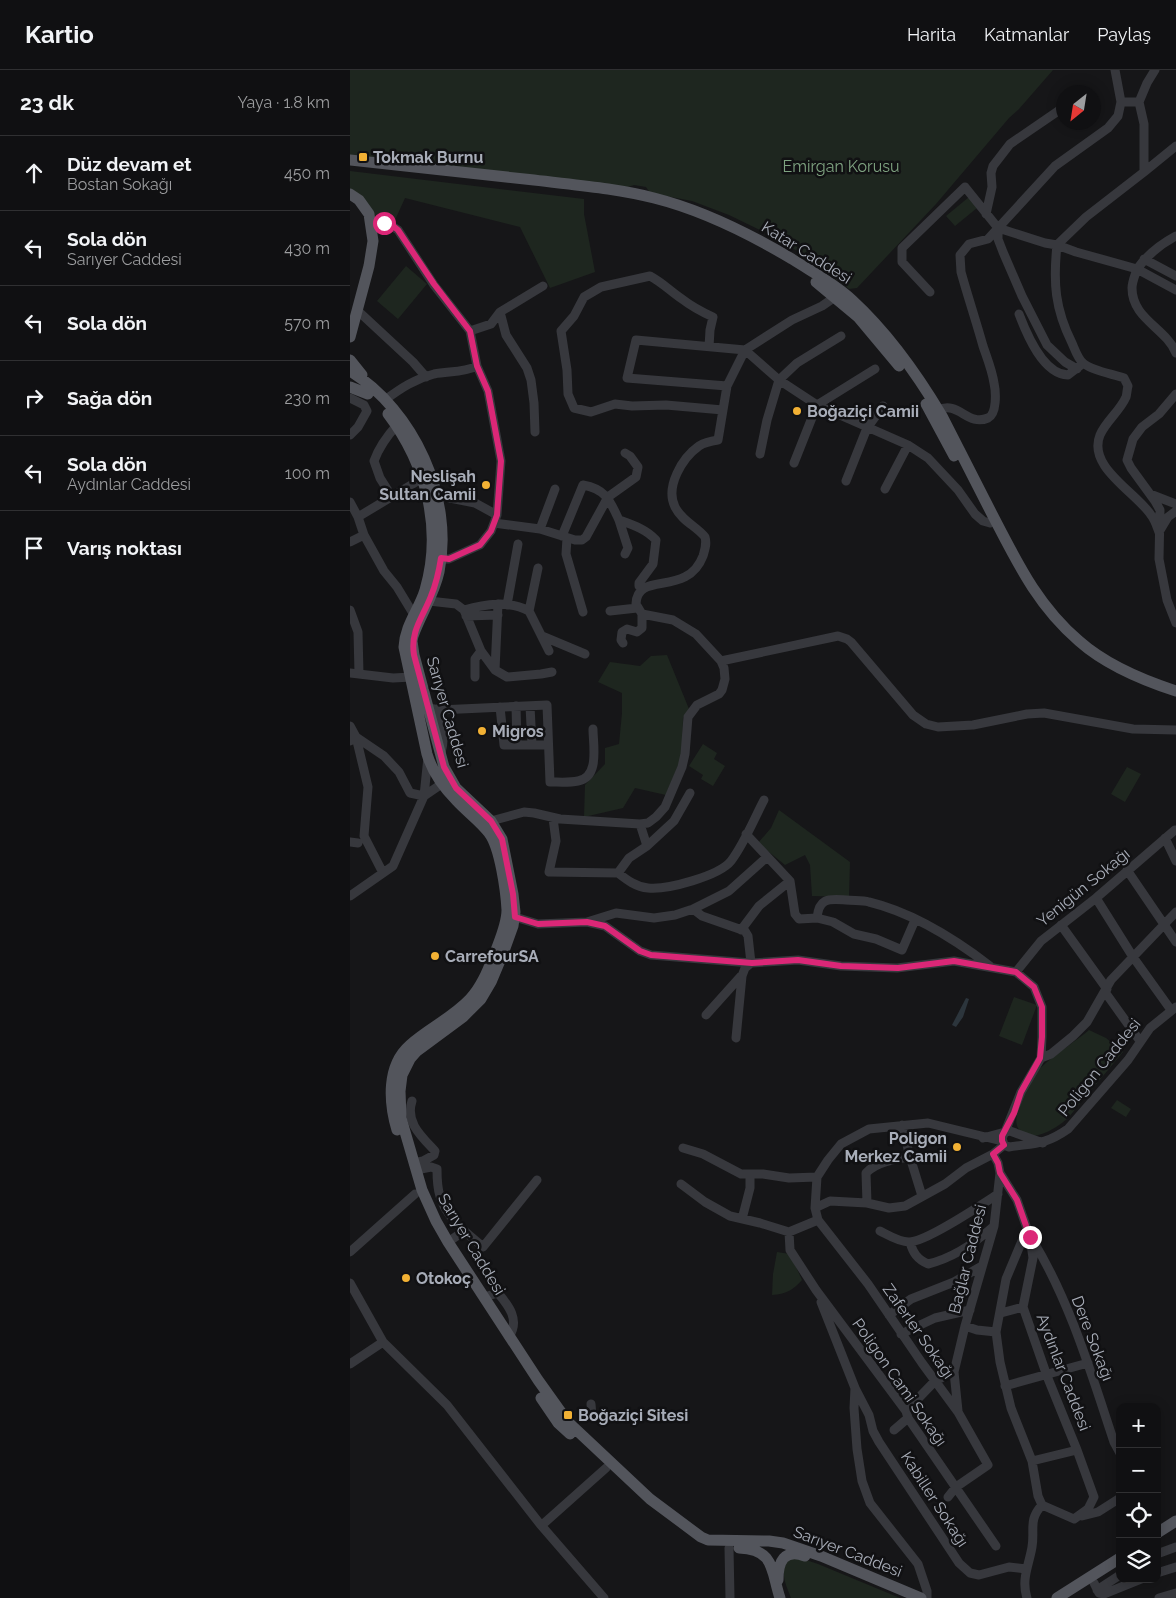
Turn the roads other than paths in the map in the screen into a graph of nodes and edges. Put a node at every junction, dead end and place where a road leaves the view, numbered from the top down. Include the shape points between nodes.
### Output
1 (1115, 70) edge
2 (1155, 70) edge
3 (1121, 102) junction
4 (1139, 102) junction
5 (1056, 112) edge
6 (1176, 146) edge
7 (350, 160) edge
8 (350, 167) edge
9 (1144, 172) junction
10 (350, 194) edge
11 (350, 202) edge
12 (986, 214) junction
13 (370, 226) junction
14 (998, 228) junction
15 (1176, 236) edge
16 (1057, 245) junction
17 (1144, 259) junction
18 (1137, 269) junction
19 (1176, 276) edge
20 (543, 286) dead end
21 (1176, 290) edge
22 (930, 292) dead end
23 (840, 296) junction
24 (357, 310) junction
25 (500, 312) junction
26 (1019, 314) dead end
27 (350, 320) edge
28 (470, 331) junction
29 (841, 336) dead end
30 (350, 337) edge
31 (709, 347) junction
32 (745, 350) junction
33 (1176, 354) edge
34 (350, 360) edge
35 (477, 366) junction
36 (1077, 366) junction
37 (875, 369) dead end
38 (350, 371) edge
39 (426, 377) junction
40 (350, 380) edge
41 (779, 380) junction
42 (727, 386) junction
43 (350, 387) edge
44 (370, 390) junction
45 (1176, 394) edge
46 (350, 398) edge
47 (385, 400) junction
48 (817, 405) junction
49 (883, 406) dead end
50 (723, 410) junction
51 (937, 415) junction
52 (397, 425) junction
53 (867, 428) junction
54 (535, 432) dead end
55 (350, 435) edge
56 (908, 445) junction
57 (625, 453) dead end
58 (760, 454) dead end
59 (794, 463) dead end
60 (422, 479) junction
61 (846, 481) dead end
62 (555, 488) dead end
63 (885, 490) dead end
64 (1150, 494) junction
65 (431, 496) junction
66 (392, 497) junction
67 (608, 497) junction
68 (350, 502) edge
69 (1175, 507) edge
70 (358, 517) junction
71 (496, 519) junction
72 (619, 520) junction
73 (990, 523) junction
74 (540, 528) junction
75 (1160, 532) junction
76 (364, 535) junction
77 (564, 537) junction
78 (350, 542) edge
79 (518, 544) dead end
80 (625, 554) dead end
81 (437, 558) junction
82 (538, 568) dead end
83 (642, 589) junction
84 (426, 600) junction
85 (503, 604) junction
86 (350, 610) edge
87 (610, 611) dead end
88 (640, 611) junction
89 (529, 612) junction
90 (583, 612) dead end
91 (465, 613) junction
92 (414, 615) junction
93 (498, 615) junction
94 (1176, 622) edge
95 (542, 636) junction
96 (623, 643) dead end
97 (549, 651) dead end
98 (481, 652) junction
99 (585, 654) dead end
100 (721, 661) junction
101 (495, 670) junction
102 (552, 672) dead end
103 (354, 674) edge
104 (412, 677) junction
105 (475, 677) dead end
106 (1176, 691) edge
107 (1176, 698) edge
108 (516, 706) junction
109 (530, 706) junction
110 (500, 707) junction
111 (428, 709) junction
112 (350, 726) edge
113 (593, 729) dead end
114 (1176, 730) edge
115 (353, 739) edge
116 (517, 745) junction
117 (532, 745) junction
118 (548, 745) junction
119 (441, 754) junction
120 (428, 757) junction
121 (444, 767) junction
122 (443, 783) junction
123 (690, 793) dead end
124 (424, 796) junction
125 (764, 800) dead end
126 (554, 818) junction
127 (488, 824) junction
128 (640, 824) junction
129 (1175, 830) edge
130 (746, 834) junction
131 (1165, 838) junction
132 (647, 846) junction
133 (767, 857) junction
134 (1176, 861) edge
135 (1127, 870) junction
136 (383, 873) junction
137 (618, 873) junction
138 (790, 881) junction
139 (351, 897) edge
140 (1096, 898) junction
141 (693, 909) junction
142 (1176, 912) edge
143 (511, 916) junction
144 (817, 918) junction
145 (915, 920) junction
146 (587, 922) junction
147 (1061, 925) junction
148 (1164, 926) junction
149 (741, 930) junction
150 (1176, 942) edge
151 (1133, 957) junction
152 (752, 963) junction
153 (992, 968) junction
154 (1016, 972) junction
155 (742, 976) junction
156 (1106, 990) junction
157 (1174, 1008) edge
158 (706, 1015) dead end
159 (736, 1038) dead end
160 (1140, 1041) junction
161 (1040, 1058) junction
162 (412, 1101) dead end
163 (1014, 1113) junction
164 (902, 1125) junction
165 (1015, 1133) junction
166 (1004, 1139) junction
167 (1043, 1143) junction
168 (1015, 1146) junction
169 (683, 1148) dead end
170 (993, 1154) junction
171 (910, 1157) junction
172 (415, 1166) junction
173 (1000, 1173) junction
174 (750, 1174) junction
175 (818, 1177) junction
176 (537, 1180) dead end
177 (681, 1184) dead end
178 (415, 1194) junction
179 (998, 1194) junction
180 (922, 1196) junction
181 (867, 1203) junction
182 (815, 1208) junction
183 (742, 1219) junction
184 (818, 1220) junction
185 (994, 1226) junction
186 (464, 1231) junction
187 (880, 1231) dead end
188 (788, 1232) junction
189 (1028, 1233) junction
190 (448, 1242) junction
191 (910, 1242) junction
192 (350, 1252) edge
193 (982, 1266) junction
194 (350, 1283) edge
195 (816, 1290) junction
196 (484, 1297) junction
197 (1023, 1307) junction
198 (970, 1310) junction
199 (1001, 1313) junction
200 (889, 1315) junction
201 (965, 1326) junction
202 (996, 1332) junction
203 (901, 1334) junction
204 (509, 1337) junction
205 (383, 1342) junction
206 (1088, 1363) junction
207 (350, 1364) edge
208 (954, 1372) junction
209 (1047, 1376) junction
210 (935, 1381) junction
211 (1005, 1386) junction
212 (855, 1388) junction
213 (591, 1404) dead end
214 (958, 1412) junction
215 (907, 1414) junction
216 (592, 1416) dead end
217 (894, 1430) dead end
218 (1117, 1448) edge
219 (1077, 1450) junction
220 (1032, 1461) junction
221 (606, 1468) junction
222 (956, 1487) junction
223 (948, 1497) dead end
224 (1116, 1501) edge
225 (1042, 1505) junction
226 (1074, 1519) junction
227 (1176, 1521) edge
228 (542, 1525) junction
229 (1161, 1530) edge
230 (1176, 1530) edge
231 (1161, 1539) edge
232 (996, 1546) dead end
233 (1176, 1547) edge
234 (729, 1548) junction
235 (1161, 1553) edge
236 (1116, 1561) edge
237 (850, 1568) junction
238 (1176, 1568) edge
239 (1026, 1569) junction
240 (1116, 1570) edge
241 (1161, 1572) edge
242 (1116, 1577) edge
243 (1131, 1583) edge
244 (1096, 1587) junction
245 (1176, 1593) edge
246 (912, 1596) edge
247 (780, 1597) edge
248 (604, 1598) edge
249 (730, 1598) edge
250 (922, 1598) edge
251 (927, 1598) edge
252 (1027, 1598) edge
253 (1057, 1598) edge
254 (1071, 1598) edge
255 (1159, 1598) edge

1 - 3 street
2 - 4 street
3 - 4 street
3 - 14 street via 1118,116 1108,128 1055,166
4 - 9 street via 1144,124
5 - 12 street via 1010,144 993,166
6 - 9 street
7 - 23 main road, Katar Caddesi via 656,198 726,224 786,255
8 - 23 main road, Katar Caddesi via 565,190 651,204 703,221 747,241
9 - 16 street via 1086,217
10 - 13 main road via 365,207
11 - 13 main road
12 - 14 street
12 - 22 street via 965,187 902,248 902,262
13 - 24 main road via 373,248
13 - 28 street via 384,223 398,230
14 - 16 street
14 - 36 street via 1003,252 1047,345
14 - 51 street via 988,239 970,244 960,255 961,272 995,384 995,412 982,420 961,413
15 - 17 street
16 - 18 street
16 - 36 street via 1054,274 1057,298 1064,328 1076,352
17 - 18 street
17 - 19 street
18 - 21 street
18 - 33 street via 1132,288 1136,306 1174,347
20 - 25 street
23 - 32 street via 832,306 822,306 792,320
23 - 51 main road, Katar Caddesi
24 - 27 main road
24 - 30 main road
24 - 39 street
25 - 28 street via 491,324
25 - 54 street via 506,335 531,380
26 - 36 street via 1029,338 1051,370 1068,376
28 - 35 street
29 - 41 street via 797,363
31 - 32 street
31 - 42 street via 636,340 627,378
31 - 50 street via 712,317 650,276 601,287 584,297 561,331 568,394 574,408 590,412 615,404
32 - 41 street
32 - 42 street
34 - 44 main road
35 - 39 street via 467,371
35 - 71 street via 488,391 501,461
36 - 75 street via 1124,378 1128,386 1126,397 1099,436 1098,451 1102,463 1152,515
37 - 48 street
38 - 44 main road, Sarıyer Caddesi
39 - 47 street via 401,388
40 - 44 main road, Sarıyer Caddesi
41 - 48 street
41 - 58 street
42 - 50 street
43 - 44 main road
44 - 47 main road, Sarıyer Caddesi
44 - 52 main road, Sarıyer Caddesi
45 - 64 street via 1159,414 1142,427 1133,440 1127,460
46 - 55 street via 364,405 367,411
47 - 65 main road, Sarıyer Caddesi via 418,445 428,470
48 - 53 street
48 - 59 street
49 - 53 street
50 - 83 street via 718,440 693,452 677,474 671,490 679,514 705,537 706,548 701,562 693,573 681,580
51 - 73 main road, Katar Caddesi
51 - 106 main road, Katar Caddesi via 1019,567 1042,602 1074,637 1100,657 1136,676
52 - 60 main road, Sarıyer Caddesi
52 - 66 street via 376,453 374,461
53 - 56 street
53 - 61 street
56 - 63 street
56 - 73 street via 928,458 975,514
57 - 67 street via 638,467 636,477
60 - 65 main road, Sarıyer Caddesi
60 - 66 street
62 - 74 street
64 - 69 street
64 - 75 street via 1160,510
65 - 71 street via 474,503
65 - 81 main road, Sarıyer Caddesi
66 - 70 street
67 - 72 street
67 - 77 street via 586,537 575,540
67 - 77 street via 583,484
68 - 70 street
69 - 75 street
70 - 76 street
71 - 74 street
71 - 81 street via 480,545 449,559
72 - 80 street via 628,548
72 - 83 street via 636,526 656,540 653,564 639,583
73 - 107 main road, Katar Caddesi via 1018,578 1052,624 1106,668
74 - 77 street
75 - 94 street via 1159,559 1165,592
76 - 78 street
76 - 92 street
77 - 90 street
79 - 85 street
81 - 84 main road, Sarıyer Caddesi
82 - 89 street
83 - 88 street via 637,599
84 - 91 street via 456,604
84 - 92 main road, Sarıyer Caddesi
84 - 111 main road, Sarıyer Caddesi via 412,642
85 - 89 street
85 - 91 street via 481,605
85 - 93 street
86 - 103 street via 358,632
87 - 88 street
88 - 96 street via 642,628 637,632 627,629 622,632
88 - 100 street via 681,623
89 - 95 street
91 - 93 street
91 - 98 street
92 - 104 main road, Sarıyer Caddesi via 404,638
93 - 101 street
95 - 97 street
95 - 99 street
98 - 101 street
98 - 105 street via 476,658
100 - 114 street via 838,636 851,642 913,715 932,726 973,725 1044,713 1133,729
100 - 128 street via 725,679 722,690 697,705 688,717 682,767 665,807 648,823
101 - 102 street via 507,677
103 - 104 street
104 - 111 main road, Sarıyer Caddesi
108 - 109 street
108 - 110 street
108 - 116 street
109 - 117 street
109 - 118 street via 547,705
110 - 111 street
110 - 116 street via 504,745
111 - 119 main road, Sarıyer Caddesi
111 - 120 main road, Sarıyer Caddesi
112 - 115 street
113 - 118 street via 593,767 580,781 550,782
115 - 124 street via 384,756 399,772 410,793
115 - 136 street via 368,787 364,836
116 - 117 street
117 - 118 street
119 - 120 main road
119 - 121 main road, Sarıyer Caddesi
120 - 122 main road, Sarıyer Caddesi
120 - 124 street
121 - 122 main road
121 - 127 main road, Sarıyer Caddesi via 456,788
122 - 124 street
122 - 127 main road, Sarıyer Caddesi via 457,801
123 - 132 street via 674,821
124 - 136 street via 393,866
125 - 130 street
126 - 127 street via 524,812
126 - 128 street
126 - 137 street via 556,841 548,872
127 - 143 main road, Sarıyer Caddesi via 502,839 505,849 513,894
128 - 132 street
129 - 131 street, Yenigün Sokağı
130 - 133 street
130 - 137 street via 730,862 717,872 700,878 650,888 638,886
131 - 134 street
131 - 135 street, Yenigün Sokağı
132 - 137 street via 629,858
133 - 138 street
133 - 141 street via 729,891
135 - 140 street, Yenigün Sokağı
135 - 148 street
136 - 139 street
138 - 144 street via 797,918
138 - 149 street via 759,906
140 - 147 street, Yenigün Sokağı
140 - 151 street
141 - 146 street via 654,918 616,914
141 - 149 street via 702,916
142 - 148 street
143 - 146 street via 538,924
143 - 172 main road, Sarıyer Caddesi via 513,926 504,951 481,999 463,1017 419,1048 406,1066 400,1108
143 - 178 main road, Sarıyer Caddesi via 477,990 457,1011 408,1046 394,1071 390,1094 393,1116
144 - 145 street via 822,902 832,899 868,902
144 - 145 street via 902,950
145 - 153 street via 968,949
146 - 152 street via 605,926 651,955
147 - 154 street, Yenigün Sokağı via 1041,941
147 - 156 street
148 - 150 street
148 - 151 street
149 - 152 street via 748,936
151 - 156 street
151 - 157 street
152 - 153 street via 798,960 841,966 898,968 954,961
152 - 155 street
153 - 154 street
154 - 161 street via 1034,987 1042,1007
155 - 158 street
155 - 159 street
156 - 160 street
156 - 161 street via 1087,1022 1051,1054
157 - 160 street, Poligon Caddesi via 1157,1021
160 - 167 street, Poligon Caddesi via 1074,1124
161 - 163 street via 1021,1092
162 - 172 street via 411,1121 434,1151 434,1155
163 - 165 street
163 - 166 street
164 - 166 street via 928,1123 983,1138
164 - 171 street
164 - 175 street via 869,1129 841,1144
165 - 166 street via 1010,1130
165 - 167 street
165 - 168 street via 1018,1140
166 - 168 street via 1009,1147
166 - 170 street
167 - 168 street
169 - 174 street via 703,1154 741,1174
170 - 173 street, Bağlar Caddesi
170 - 180 street
171 - 180 street
171 - 181 street via 870,1168 866,1173
172 - 186 street via 436,1169 440,1198
172 - 190 main road, Sarıyer Caddesi via 429,1208
173 - 179 street, Bağlar Caddesi
173 - 189 street, Aydınlar Caddesi via 1017,1200
174 - 175 street
174 - 183 street
175 - 182 street
176 - 186 street via 483,1247
177 - 183 street via 705,1202
178 - 192 street
178 - 221 main road, Sarıyer Caddesi via 439,1242 550,1412
179 - 185 street, Bağlar Caddesi
179 - 191 street via 954,1221
180 - 181 street via 904,1206 889,1208
181 - 182 street via 830,1201
182 - 184 street
183 - 188 street
184 - 188 street
184 - 200 street, Zaferler Sokağı
185 - 191 street via 976,1242 928,1264 914,1254
185 - 193 street, Bağlar Caddesi
186 - 190 street
187 - 191 street
188 - 195 street, Poligon Cami Sokağı via 790,1250
189 - 197 street, Aydınlar Caddesi via 1033,1258
189 - 199 street via 1006,1279
189 - 206 street, Dere Sokağı via 1047,1264
190 - 196 main road, Sarıyer Caddesi
193 - 198 street, Bağlar Caddesi
193 - 200 street via 954,1282 911,1299
194 - 205 street
195 - 212 street, Kabiller Sokağı
195 - 215 street, Poligon Cami Sokağı
196 - 204 main road, Sarıyer Caddesi
196 - 204 street via 498,1293 510,1307 514,1327
197 - 199 street
197 - 209 street, Aydınlar Caddesi
198 - 201 street, Bağlar Caddesi
198 - 203 street via 935,1318
199 - 202 street
200 - 203 street, Zaferler Sokağı
201 - 202 street
201 - 208 street, Bağlar Caddesi
202 - 211 street
203 - 210 street, Zaferler Sokağı
204 - 237 main road, Sarıyer Caddesi via 568,1422 650,1499 700,1537 714,1542 783,1543
205 - 207 street
205 - 228 street via 447,1405
206 - 209 street
206 - 218 street, Dere Sokağı
208 - 210 street
208 - 214 street, Bağlar Caddesi
209 - 211 street
209 - 219 street, Aydınlar Caddesi
210 - 214 street, Zaferler Sokağı
210 - 215 street
211 - 220 street
212 - 239 street, Kabiller Sokağı via 879,1442 959,1563 970,1573 979,1575 1009,1567
212 - 251 street via 854,1408 862,1479 870,1503 918,1564
213 - 216 street
214 - 222 street, Zaferler Sokağı via 988,1465
215 - 217 street
215 - 222 street, Poligon Cami Sokağı
219 - 220 street
219 - 226 street, Aydınlar Caddesi via 1094,1497 1088,1509
220 - 225 street
221 - 228 street
221 - 234 main road, Sarıyer Caddesi via 643,1502 693,1540 710,1548
222 - 223 street
222 - 232 street, Poligon Cami Sokağı
224 - 226 street via 1098,1512
225 - 226 street
225 - 239 street via 1032,1523 1033,1546
227 - 229 main road
228 - 248 street
230 - 231 main road
233 - 235 street
234 - 247 main road, Sarıyer Caddesi via 759,1551 771,1564
234 - 249 street
236 - 253 main road
237 - 246 main road, Sarıyer Caddesi
237 - 247 main road via 798,1553 789,1554 780,1567
238 - 241 street
239 - 252 street
240 - 244 main road
242 - 244 street
243 - 244 street via 1104,1594 1099,1593
244 - 254 main road
245 - 255 street
246 - 250 main road, Sarıyer Caddesi

